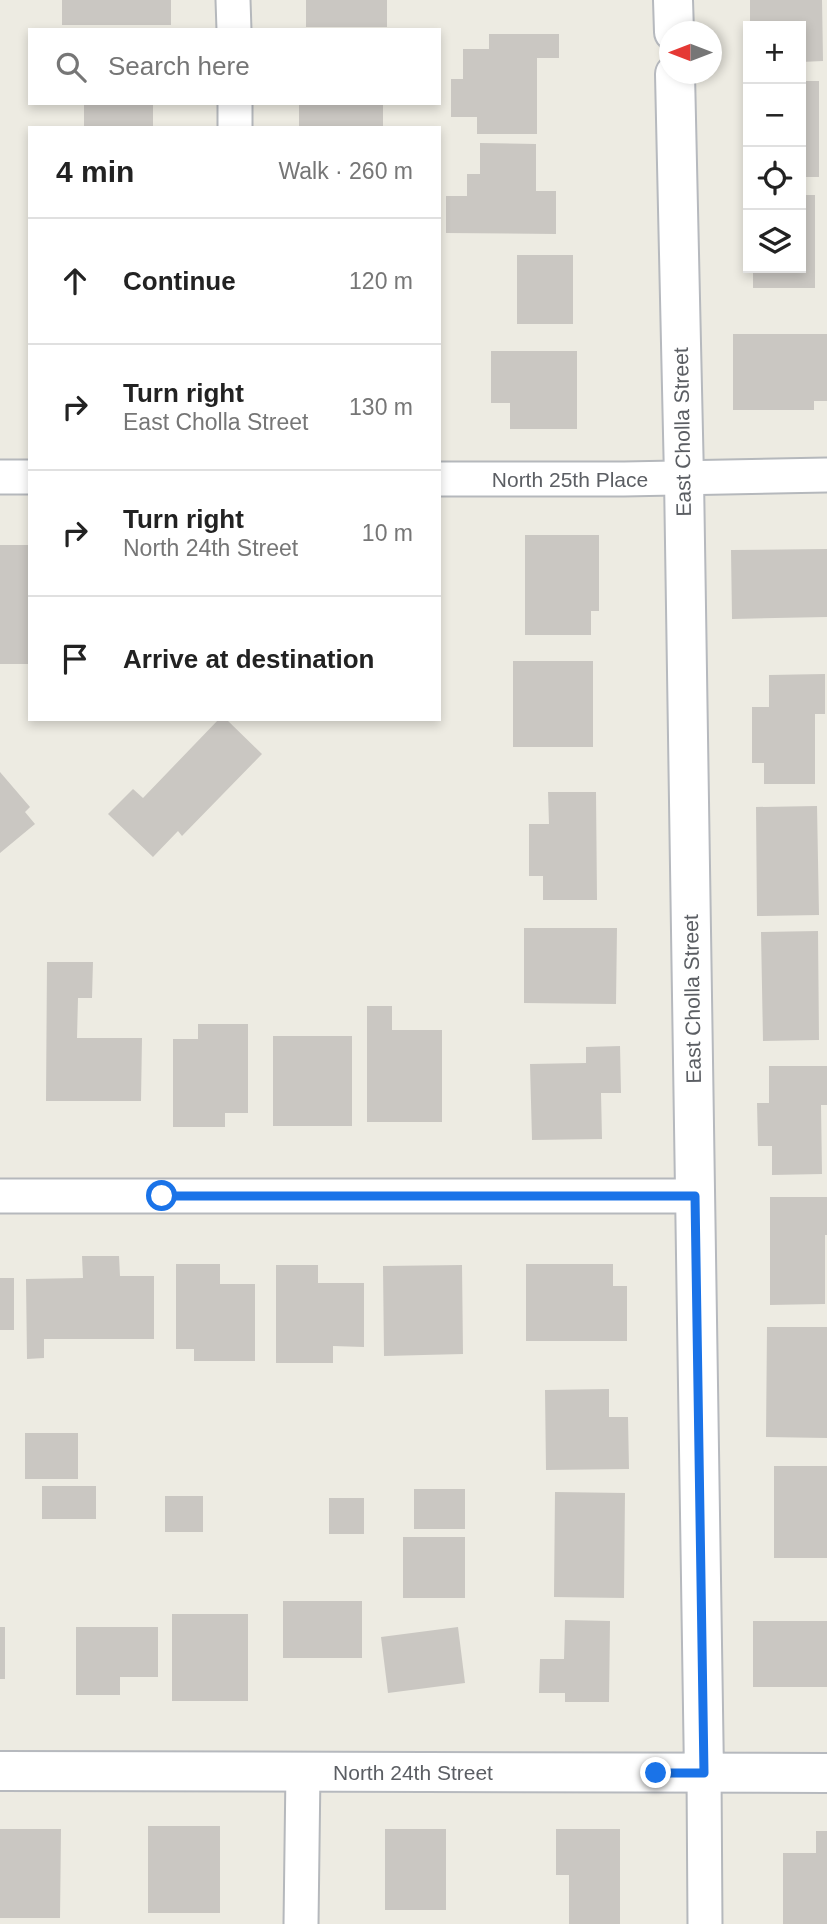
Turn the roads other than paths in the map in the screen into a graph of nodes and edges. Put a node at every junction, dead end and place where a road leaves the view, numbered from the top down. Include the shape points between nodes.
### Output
1 (233, 0) edge
2 (673, 0) edge
3 (674, 21) edge
4 (234, 28) edge
5 (675, 84) edge
6 (235, 105) edge
7 (235, 126) edge
8 (827, 475) edge
9 (0, 477) edge
10 (28, 477) edge
11 (684, 478) junction
12 (441, 479) edge
13 (0, 1196) edge
14 (695, 1196) junction
15 (0, 1770) edge
16 (303, 1772) junction
17 (704, 1773) junction
18 (827, 1773) edge
19 (301, 1924) edge
20 (705, 1924) edge

1 - 4 street
2 - 3 street
5 - 11 street, East Cholla Street
6 - 7 street
8 - 11 street, North 25th Place
9 - 10 street
11 - 12 street, North 25th Place
11 - 14 street, East Cholla Street
13 - 14 street
14 - 17 street, East Cholla Street
15 - 16 street, North 24th Street
16 - 17 street, North 24th Street
16 - 19 street
17 - 18 street, North 24th Street
17 - 20 street, East Cholla Street

